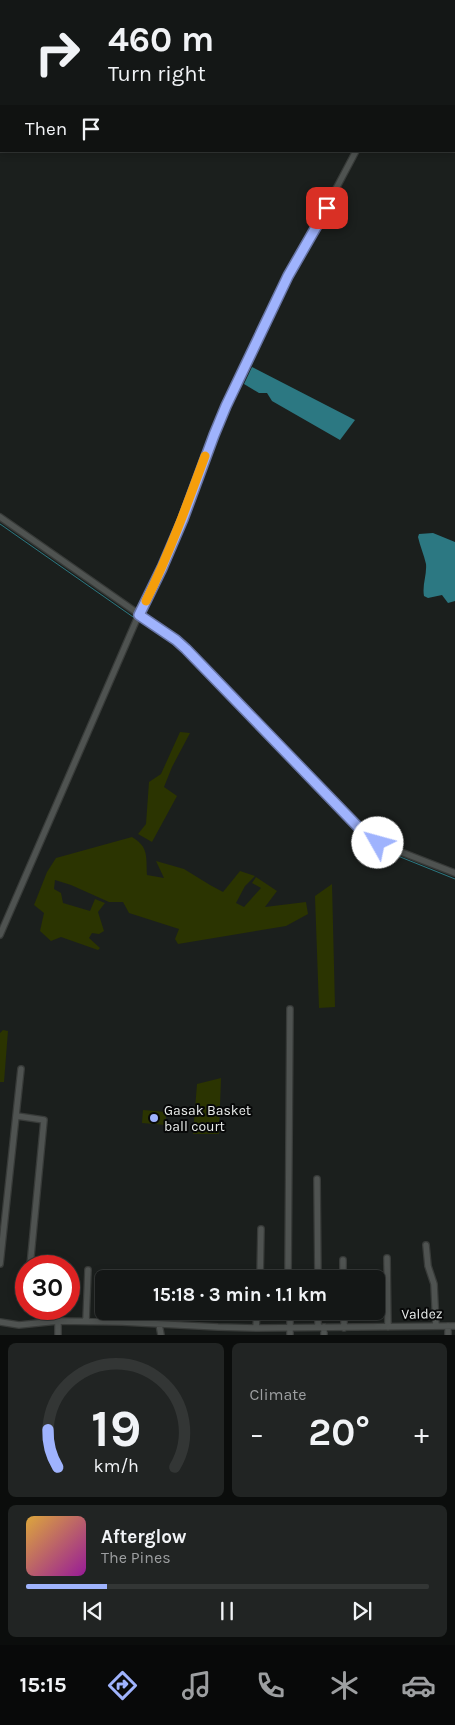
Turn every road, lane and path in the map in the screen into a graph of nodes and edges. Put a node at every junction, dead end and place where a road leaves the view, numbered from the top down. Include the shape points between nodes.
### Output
1 (355, 152) edge
2 (0, 517) edge
3 (138, 618) junction
4 (455, 873) edge
5 (0, 935) edge
6 (290, 1009) dead end
7 (21, 1069) dead end
8 (17, 1116) junction
9 (317, 1179) dead end
10 (260, 1229) dead end
11 (426, 1245) dead end
12 (31, 1255) edge
13 (387, 1258) dead end
14 (343, 1260) dead end
15 (0, 1264) edge
16 (88, 1270) dead end
17 (260, 1270) edge
18 (288, 1270) edge
19 (318, 1270) edge
20 (343, 1270) edge
21 (256, 1320) edge
22 (291, 1320) edge
23 (320, 1320) edge
24 (344, 1320) edge
25 (58, 1321) junction
26 (86, 1321) junction
27 (0, 1322) edge
28 (159, 1324) junction
29 (413, 1326) junction
30 (436, 1326) junction
31 (448, 1326) junction
32 (455, 1326) edge
33 (219, 1327) junction
34 (233, 1327) junction
35 (321, 1327) junction
36 (388, 1327) junction
37 (256, 1328) junction
38 (268, 1328) junction
39 (291, 1328) junction
40 (344, 1328) junction
41 (58, 1335) edge
42 (161, 1335) edge
43 (219, 1335) edge
44 (233, 1335) edge
45 (268, 1335) edge
46 (290, 1335) edge
47 (324, 1335) edge
48 (414, 1335) edge
49 (448, 1335) edge

1 - 3 street via 288,276 226,406 183,519
2 - 3 street
3 - 4 street via 186,649 369,837
3 - 5 street
6 - 18 street
7 - 8 street
8 - 12 street via 44,1120
8 - 15 street
9 - 19 street
10 - 17 street
11 - 30 street via 434,1284
13 - 36 street
14 - 20 street
16 - 26 street
21 - 37 street
22 - 39 street
23 - 35 street
24 - 40 street
25 - 26 street, Valdez
25 - 27 street, Valdez via 19,1325
25 - 41 street
26 - 28 street, Valdez
28 - 33 street, Valdez
28 - 42 street
29 - 30 street, Valdez
29 - 36 street, Valdez
29 - 48 street
30 - 31 street, Valdez
31 - 32 street, Valdez
31 - 49 street
33 - 34 street, Valdez
33 - 43 street
34 - 37 street, Valdez
34 - 44 street
35 - 39 street, Valdez
35 - 40 street, Valdez
35 - 47 street
36 - 40 street, Valdez
37 - 38 street, Valdez
38 - 39 street, Valdez
38 - 45 street
39 - 46 street

